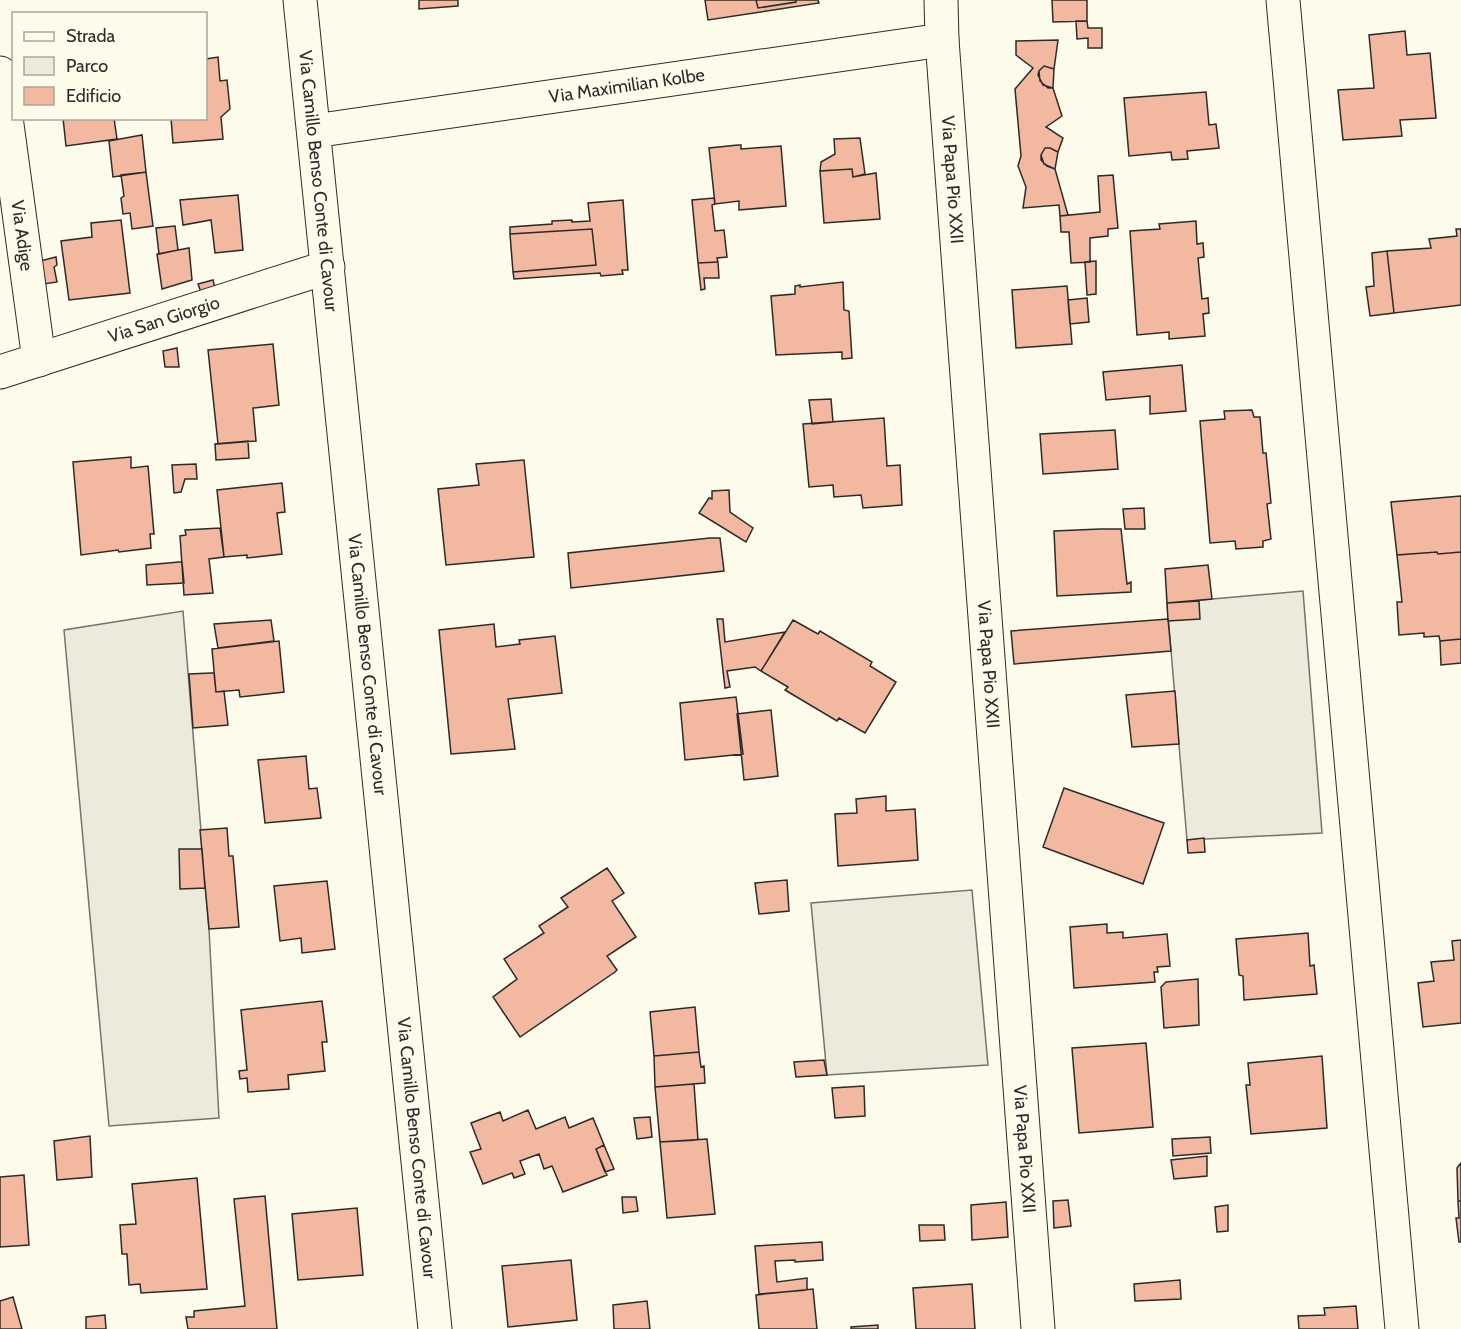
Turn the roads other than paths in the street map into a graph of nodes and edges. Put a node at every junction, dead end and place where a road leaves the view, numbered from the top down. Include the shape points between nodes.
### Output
1 (300, 0) edge
2 (941, 0) edge
3 (1283, 0) edge
4 (942, 40) junction
5 (0, 73) edge
6 (314, 131) junction
7 (328, 267) junction
8 (39, 360) junction
9 (0, 372) edge
10 (435, 1329) edge
11 (1038, 1329) edge
12 (1402, 1329) edge

1 - 6 street, Via Camillo Benso Conte di Cavour
2 - 4 street, Via Papa Pio XXII
3 - 12 street
4 - 6 street, Via Maximilian Kolbe
4 - 11 street, Via Papa Pio XXII
5 - 8 street, Via Adige
6 - 7 street, Via Camillo Benso Conte di Cavour
7 - 8 street, Via San Giorgio
7 - 10 street, Via Camillo Benso Conte di Cavour
8 - 9 street, Via San Giorgio

